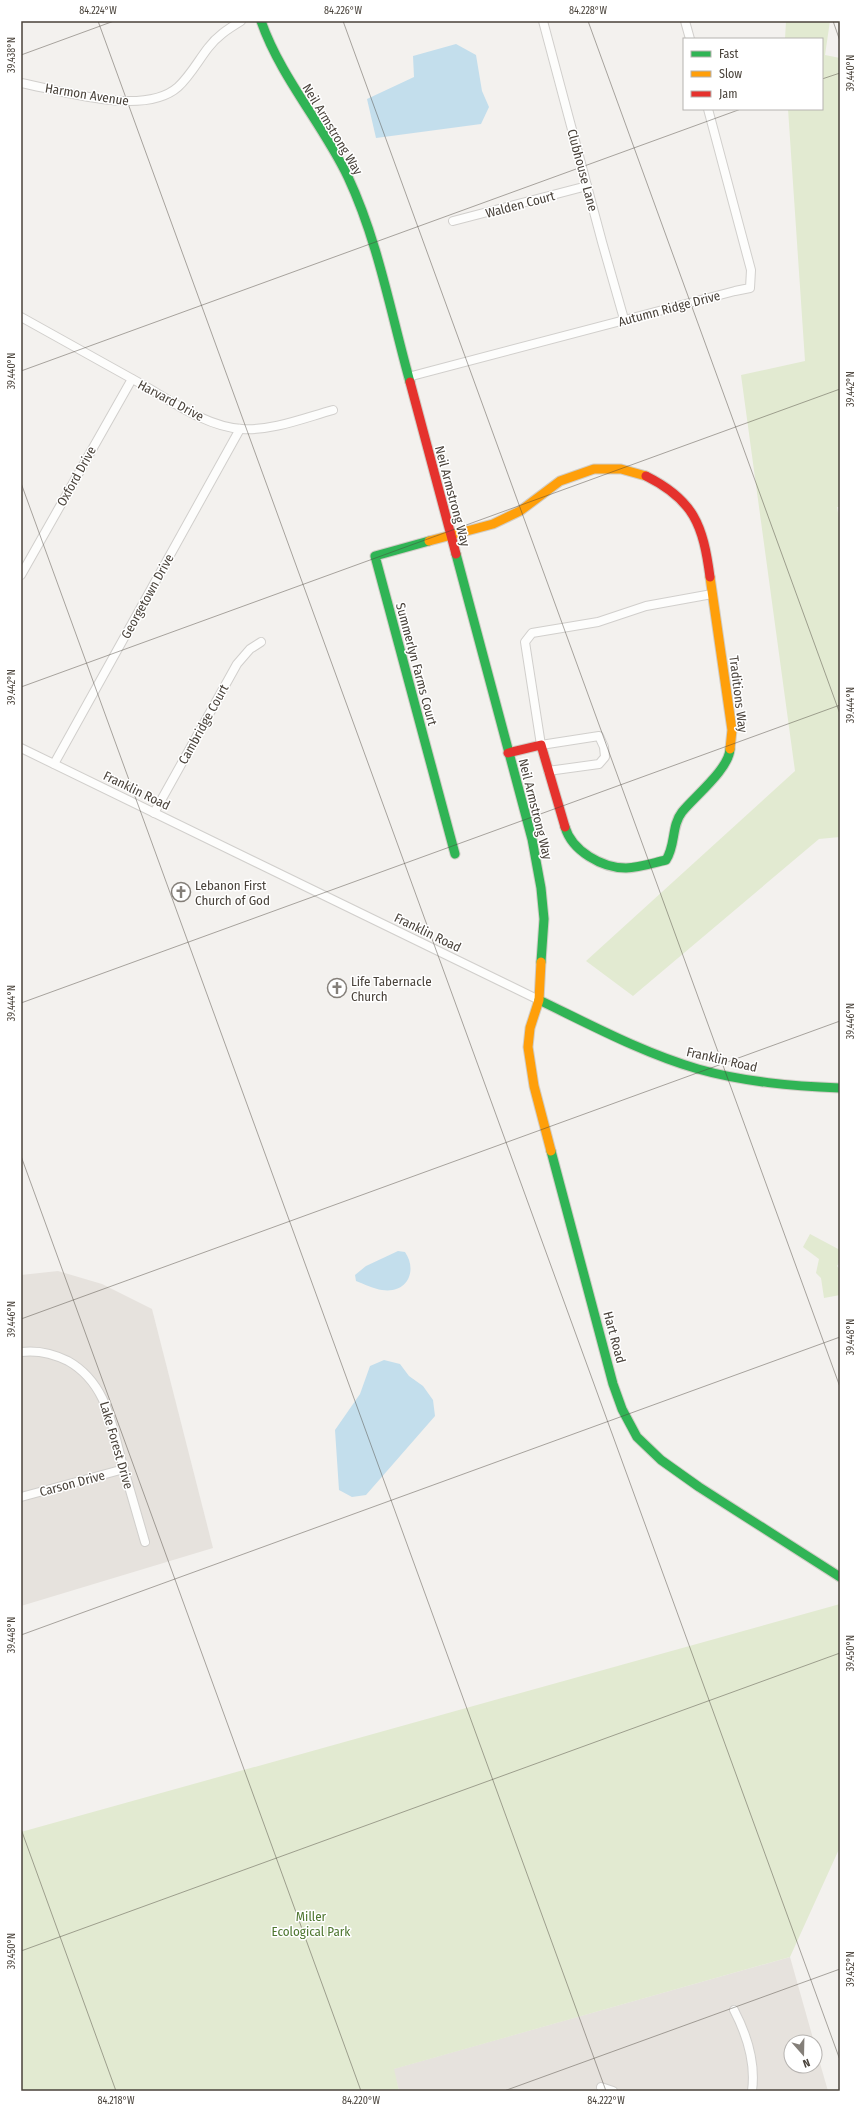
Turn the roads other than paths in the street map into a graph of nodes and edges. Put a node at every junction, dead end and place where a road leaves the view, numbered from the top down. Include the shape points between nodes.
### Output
1 (241, 21) edge
2 (261, 21) edge
3 (543, 21) edge
4 (686, 21) edge
5 (690, 38) edge
6 (21, 83) edge
7 (708, 110) edge
8 (587, 186) junction
9 (453, 221) dead end
10 (22, 319) edge
11 (624, 320) junction
12 (408, 377) junction
13 (132, 379) junction
14 (333, 410) dead end
15 (240, 429) junction
16 (451, 536) junction
17 (21, 574) edge
18 (712, 594) junction
19 (261, 642) dead end
20 (541, 745) junction
21 (21, 748) edge
22 (508, 753) junction
23 (54, 764) junction
24 (548, 771) junction
25 (154, 813) junction
26 (455, 854) dead end
27 (539, 1000) junction
28 (840, 1088) edge
29 (21, 1352) edge
30 (124, 1469) junction
31 (21, 1497) edge
32 (145, 1542) dead end
33 (840, 1577) edge
34 (734, 2010) dead end
35 (601, 2087) dead end
36 (613, 2091) edge
37 (752, 2091) edge

1 - 6 street, Harmon Avenue via 219,37 178,87 152,100 129,102
2 - 12 street, Neil Armstrong Way via 284,75 339,159 354,191 370,234
3 - 8 street, Clubhouse Lane
4 - 5 street
7 - 11 street, Autumn Ridge Drive via 751,270 750,288
8 - 9 street, Walden Court
8 - 11 street, Clubhouse Lane
10 - 13 street, Harvard Drive
11 - 12 street, Autumn Ridge Drive
12 - 16 street, Neil Armstrong Way
13 - 15 street, Harvard Drive via 202,417
13 - 17 street, Oxford Drive
14 - 15 street, Harvard Drive via 273,426
15 - 23 street, Georgetown Drive
16 - 18 street, Traditions Way via 508,517 535,501 560,481 594,469 620,469 654,479 679,497 690,509 706,545
16 - 22 street, Neil Armstrong Way
16 - 26 street, Summerlyn Farms Court via 375,556
18 - 20 street, Traditions Way via 646,606 598,622 532,633 525,642
18 - 24 street, Traditions Way via 732,730 730,754 724,765 681,813 675,824 670,856 666,860 626,868 601,863 580,850 567,833
19 - 25 street, Cambridge Court via 250,649 237,664
20 - 22 street
20 - 24 street, Traditions Way
20 - 24 street via 599,736 604,747 605,757 599,764
21 - 23 street, Franklin Road
22 - 27 street, Neil Armstrong Way via 532,839 541,888 544,919
23 - 25 street, Franklin Road
25 - 27 street, Franklin Road
27 - 28 street, Franklin Road via 653,1053 699,1069 782,1085
27 - 33 street, Hart Road via 530,1028 528,1047 534,1086 613,1384 627,1420 637,1437 661,1460
29 - 30 street, Lake Forest Drive via 57,1356 75,1365 95,1383 107,1407
30 - 31 street, Carson Drive
30 - 32 street, Lake Forest Drive
34 - 37 street via 751,2054 754,2074
35 - 36 street

